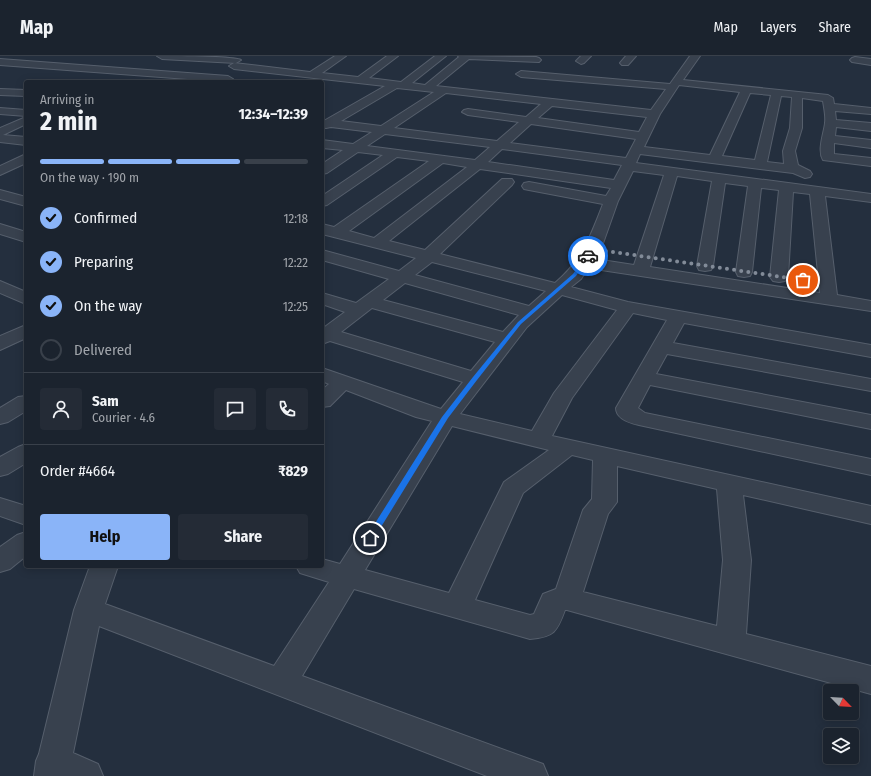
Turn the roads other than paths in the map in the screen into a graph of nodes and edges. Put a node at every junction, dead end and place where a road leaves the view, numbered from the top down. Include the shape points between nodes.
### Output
1 (42, 56) edge
2 (162, 56) edge
3 (341, 56) edge
4 (393, 56) edge
5 (442, 56) edge
6 (463, 56) edge
7 (467, 56) edge
8 (695, 56) edge
9 (504, 57) edge
10 (538, 58) edge
11 (253, 60) dead end
12 (855, 60) dead end
13 (0, 62) edge
14 (151, 64) junction
15 (870, 67) edge
16 (351, 69) dead end
17 (233, 70) edge
18 (0, 71) edge
19 (134, 72) junction
20 (314, 78) edge
21 (339, 78) junction
22 (117, 80) joint
23 (361, 80) junction
24 (397, 81) junction
25 (675, 85) junction
26 (427, 88) junction
27 (505, 88) dead end
28 (746, 89) junction
29 (444, 90) junction
30 (0, 92) edge
31 (777, 92) junction
32 (24, 94) edge
33 (797, 94) junction
34 (493, 96) junction
35 (0, 98) edge
36 (24, 101) edge
37 (550, 102) junction
38 (829, 107) junction
39 (0, 111) edge
40 (871, 111) edge
41 (468, 112) junction
42 (24, 113) edge
43 (654, 114) junction
44 (457, 120) dead end
45 (528, 120) junction
46 (831, 122) junction
47 (0, 124) edge
48 (325, 125) edge
49 (20, 126) edge
50 (577, 127) junction
51 (871, 127) edge
52 (446, 128) dead end
53 (382, 129) junction
54 (0, 132) edge
55 (435, 137) junction
56 (0, 138) edge
57 (828, 139) junction
58 (24, 140) edge
59 (324, 144) edge
60 (871, 144) edge
61 (497, 146) junction
62 (356, 148) junction
63 (0, 151) edge
64 (395, 153) junction
65 (557, 153) junction
66 (634, 153) junction
67 (410, 155) junction
68 (324, 156) edge
69 (340, 158) junction
70 (24, 159) edge
71 (440, 159) junction
72 (714, 159) junction
73 (871, 162) edge
74 (477, 164) junction
75 (760, 165) junction
76 (324, 169) edge
77 (795, 169) junction
78 (0, 171) edge
79 (672, 172) junction
80 (465, 175) junction
81 (719, 178) junction
82 (507, 182) junction
83 (755, 182) junction
84 (818, 184) junction
85 (786, 186) junction
86 (19, 188) dead end
87 (615, 193) junction
88 (2, 195) edge
89 (871, 198) edge
90 (24, 201) edge
91 (324, 201) edge
92 (0, 229) edge
93 (329, 231) edge
94 (24, 236) edge
95 (377, 243) junction
96 (324, 256) edge
97 (429, 256) junction
98 (589, 256) junction
99 (643, 264) junction
100 (705, 266) junction
101 (744, 272) junction
102 (402, 276) junction
103 (779, 277) junction
104 (0, 286) edge
105 (558, 289) junction
106 (828, 292) junction
107 (21, 296) edge
108 (324, 298) edge
109 (0, 301) edge
110 (364, 306) junction
111 (871, 306) edge
112 (628, 307) junction
113 (530, 312) junction
114 (678, 317) junction
115 (24, 332) edge
116 (324, 336) edge
117 (507, 339) junction
118 (0, 344) edge
119 (662, 347) junction
120 (871, 351) edge
121 (332, 378) edge
122 (644, 378) junction
123 (475, 379) junction
124 (871, 385) edge
125 (324, 396) edge
126 (24, 403) edge
127 (0, 417) edge
128 (446, 417) junction
129 (871, 422) edge
130 (538, 440) junction
131 (568, 447) junction
132 (24, 453) edge
133 (605, 456) junction
134 (871, 467) edge
135 (0, 468) edge
136 (729, 484) junction
137 (0, 508) edge
138 (24, 515) edge
139 (871, 515) edge
140 (24, 544) edge
141 (0, 562) edge
142 (103, 568) edge
143 (317, 568) edge
144 (347, 576) junction
145 (567, 599) junction
146 (457, 607) junction
147 (88, 610) junction
148 (730, 643) junction
149 (871, 680) edge
150 (281, 682) junction
151 (52, 769) edge
152 (86, 776) edge
153 (531, 776) edge

1 - 14 street
2 - 17 street
3 - 20 street
4 - 23 street
5 - 24 street
6 - 7 street
7 - 9 street
7 - 26 street
8 - 25 street
9 - 10 street
10 - 25 street via 518,77
11 - 17 street
12 - 15 street
13 - 19 street
14 - 17 street
14 - 19 street
16 - 21 street
17 - 19 street
17 - 20 street
18 - 22 street
19 - 22 street
20 - 21 street
21 - 23 street
23 - 24 street via 380,83
24 - 26 street
24 - 48 street
25 - 28 street
25 - 43 street
26 - 29 street
27 - 34 street
28 - 31 street
28 - 72 street
29 - 34 street
29 - 53 street
30 - 32 street
31 - 33 street
31 - 75 street
33 - 38 street via 828,98
33 - 77 street via 796,130 788,158
34 - 37 street
34 - 41 street
35 - 36 street
37 - 43 street
37 - 45 street
38 - 40 street
38 - 46 street
39 - 42 street
41 - 44 street
41 - 45 street
43 - 66 street
45 - 50 street
45 - 61 street
46 - 51 street
46 - 57 street
47 - 49 street
48 - 53 street
49 - 54 street
50 - 65 street
50 - 66 street
52 - 55 street
53 - 55 street
53 - 62 street
55 - 61 street
55 - 67 street
56 - 58 street
57 - 60 street
57 - 73 street via 828,157
58 - 63 street
59 - 62 street
61 - 65 street
61 - 74 street
62 - 64 street
62 - 69 street
64 - 67 street
64 - 91 street
65 - 66 street
66 - 72 street
66 - 79 street
66 - 87 street
67 - 71 street
68 - 69 street
69 - 76 street
70 - 78 street
71 - 74 street
71 - 93 street
72 - 75 street
74 - 80 street
74 - 87 street
75 - 77 street
77 - 84 street
79 - 81 street
79 - 99 street
80 - 82 street
80 - 95 street
81 - 83 street
81 - 100 street
82 - 87 street
82 - 97 street
83 - 85 street
83 - 101 street
84 - 85 street
84 - 89 street
84 - 106 street
85 - 103 street
86 - 88 street
87 - 98 street
88 - 90 street
92 - 94 street
93 - 95 street
95 - 97 street
96 - 102 street
97 - 102 street
97 - 105 street
98 - 99 street
98 - 105 street via 575,275
99 - 100 street
99 - 106 street
100 - 101 street
101 - 103 street
102 - 110 street
102 - 113 street
103 - 106 street
104 - 107 street
105 - 112 street
105 - 113 street
106 - 111 street
107 - 109 street
108 - 110 street
110 - 116 street
110 - 117 street
112 - 114 street
112 - 130 street via 562,398
113 - 117 street
114 - 119 street
114 - 120 street
115 - 118 street
116 - 123 street
117 - 123 street
119 - 122 street
119 - 124 street
121 - 125 street
121 - 128 street via 424,412
122 - 129 street
122 - 134 street via 627,408 627,412 632,415
123 - 128 street
126 - 127 street
128 - 130 street
128 - 144 street
130 - 131 street
131 - 133 street
131 - 146 street via 513,488
132 - 135 street
133 - 136 street
133 - 145 street via 604,502 596,510
136 - 139 street
136 - 148 street via 736,560
137 - 138 street
140 - 141 street
142 - 147 street
143 - 144 street
144 - 146 street
144 - 150 street
145 - 146 street via 553,602 542,626 530,627
145 - 148 street
147 - 150 street
147 - 151 street
148 - 149 street
150 - 153 street
151 - 152 street

